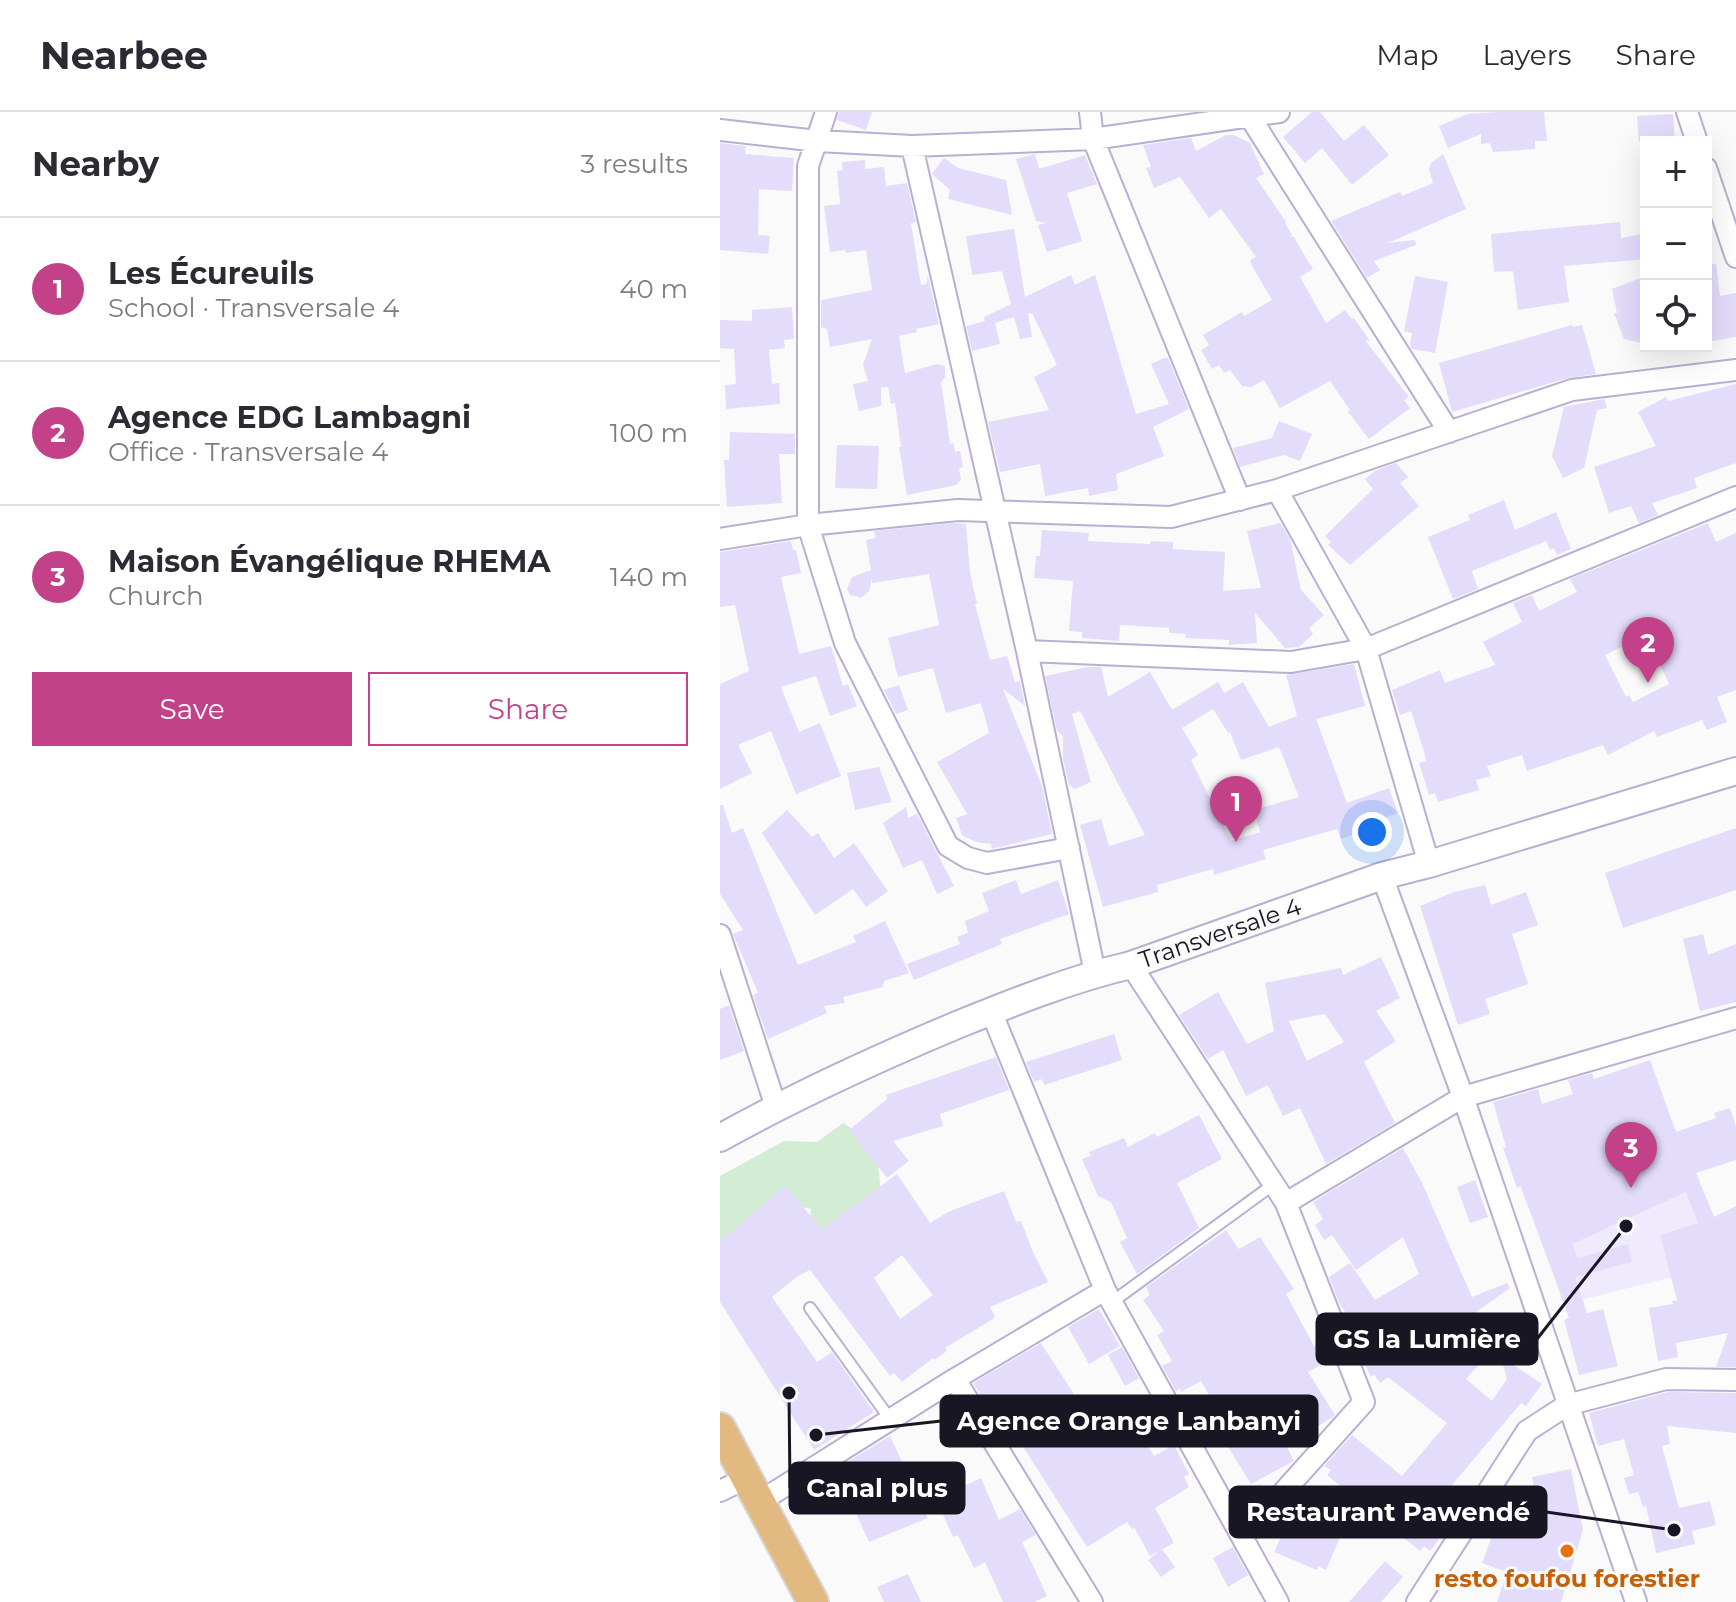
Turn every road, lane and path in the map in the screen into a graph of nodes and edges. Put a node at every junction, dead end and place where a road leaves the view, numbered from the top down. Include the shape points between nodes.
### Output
1 (826, 112) edge
2 (1090, 112) edge
3 (1279, 112) edge
4 (1687, 112) edge
5 (1250, 117) junction
6 (720, 130) edge
7 (1695, 136) edge
8 (1093, 139) junction
9 (818, 141) junction
10 (912, 146) junction
11 (1712, 186) edge
12 (1736, 257) edge
13 (1736, 370) edge
14 (1449, 432) junction
15 (1277, 490) junction
16 (1736, 497) edge
17 (1240, 500) junction
18 (995, 511) junction
19 (808, 525) junction
20 (720, 539) edge
21 (1366, 649) junction
22 (1027, 651) junction
23 (1736, 771) edge
24 (1069, 848) junction
25 (1429, 864) junction
26 (1382, 876) junction
27 (720, 935) edge
28 (1131, 965) junction
29 (1095, 973) junction
30 (991, 1011) junction
31 (1736, 1018) edge
32 (1463, 1097) junction
33 (776, 1107) junction
34 (720, 1138) edge
35 (1274, 1184) junction
36 (1286, 1203) junction
37 (1108, 1296) junction
38 (810, 1308) dead end
39 (955, 1379) junction
40 (1736, 1380) edge
41 (1567, 1405) junction
42 (890, 1419) junction
43 (720, 1428) edge
44 (742, 1490) edge
45 (1243, 1537) junction
46 (813, 1602) edge
47 (1092, 1602) edge
48 (1278, 1602) edge
49 (1417, 1602) edge
50 (1636, 1602) edge

1 - 9 street
2 - 8 street
3 - 5 street
4 - 7 street
5 - 8 street
5 - 14 street
6 - 9 street
8 - 10 street
8 - 17 street
9 - 10 street
9 - 19 street via 808,166
10 - 18 street
11 - 12 street
13 - 14 street via 1572,390
14 - 15 street
15 - 17 street
15 - 21 street
16 - 21 street
17 - 18 street via 1171,517
18 - 19 street
18 - 22 street
19 - 20 street
19 - 24 street via 845,643 948,846 987,863
21 - 22 street via 1291,662
21 - 25 street
22 - 24 street
23 - 25 main road, Transversale 4
24 - 29 street
25 - 26 main road, Transversale 4
26 - 28 main road, Transversale 4
26 - 32 street
27 - 33 street
28 - 29 main road, Transversale 4
28 - 35 street
29 - 30 main road, Transversale 4
30 - 33 main road, Transversale 4
30 - 37 street
31 - 32 street
32 - 36 street
32 - 41 street
33 - 34 main road, Transversale 4
35 - 36 street
35 - 37 lane
36 - 45 street via 1364,1402
37 - 39 street
37 - 45 street
38 - 42 lane
39 - 42 street
39 - 47 street
40 - 41 street via 1666,1379
41 - 49 street via 1527,1431
41 - 50 street
42 - 44 street
43 - 44 main road
44 - 46 main road
45 - 48 street

